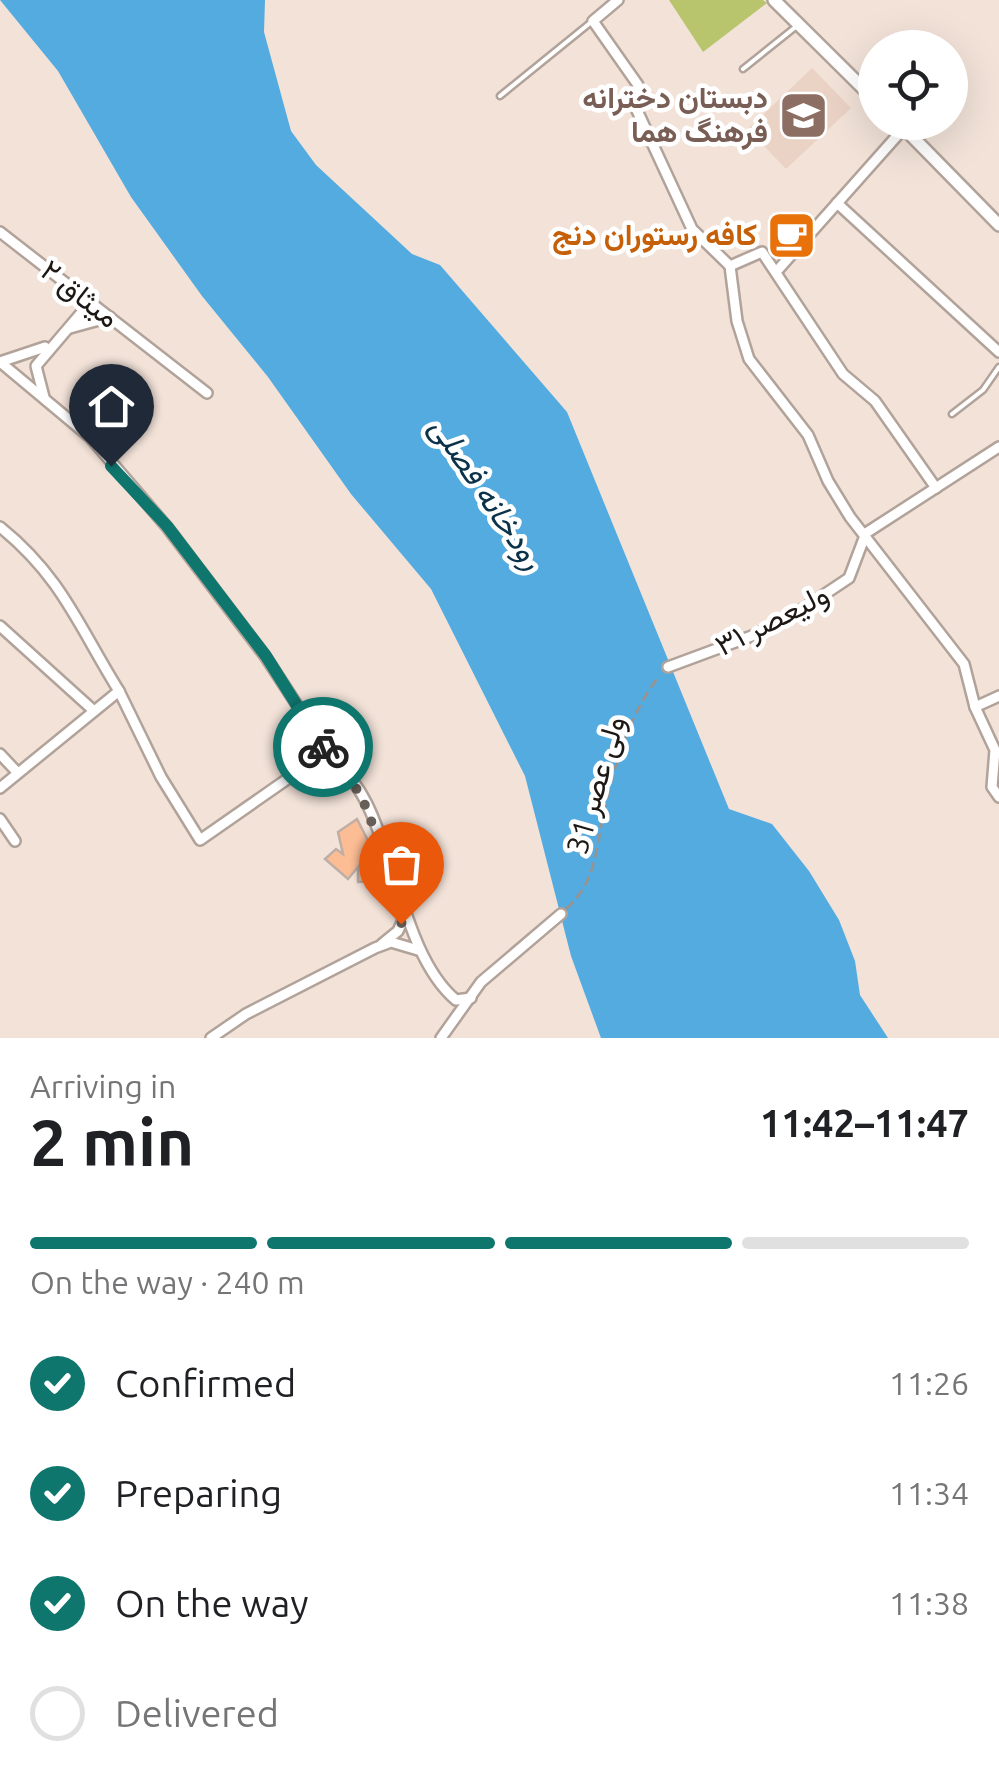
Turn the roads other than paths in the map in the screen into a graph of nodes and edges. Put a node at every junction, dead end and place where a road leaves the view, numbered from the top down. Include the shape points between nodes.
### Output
1 (618, 0) edge
2 (774, 0) edge
3 (593, 20) junction
4 (799, 24) junction
5 (742, 68) dead end
6 (858, 83) edge
7 (500, 96) dead end
8 (889, 140) edge
9 (916, 140) edge
10 (837, 204) junction
11 (999, 225) edge
12 (0, 232) edge
13 (730, 266) junction
14 (776, 272) junction
15 (84, 297) junction
16 (110, 317) junction
17 (67, 329) junction
18 (52, 343) junction
19 (998, 348) edge
20 (0, 362) edge
21 (999, 367) edge
22 (207, 393) dead end
23 (45, 400) junction
24 (952, 414) dead end
25 (999, 447) edge
26 (936, 488) junction
27 (0, 526) edge
28 (866, 534) junction
29 (0, 626) edge
30 (668, 666) road end
31 (120, 691) junction
32 (999, 696) edge
33 (975, 707) junction
34 (93, 710) junction
35 (0, 754) edge
36 (335, 762) junction
37 (16, 771) junction
38 (0, 788) edge
39 (999, 797) edge
40 (0, 819) edge
41 (15, 841) dead end
42 (405, 914) junction
43 (560, 914) road end
44 (375, 948) junction
45 (418, 950) junction
46 (445, 990) junction
47 (471, 998) junction
48 (454, 1022) junction
49 (211, 1038) edge
50 (441, 1038) edge

1 - 3 street
2 - 4 main road
3 - 7 lane
3 - 13 street via 638,85 635,106 692,229
4 - 5 lane
4 - 6 main road
8 - 10 street
9 - 11 main road
10 - 14 street
10 - 19 street
12 - 15 street, میثاق ۲
13 - 14 street via 762,252
13 - 28 street via 749,359 808,435 828,481
14 - 26 street via 843,374 876,401
15 - 16 street, میثاق ۲
15 - 17 street via 82,312
16 - 17 street
16 - 22 street, میثاق ۲
17 - 18 street
18 - 20 street
18 - 23 street via 36,366
20 - 23 street
21 - 24 lane
23 - 36 street via 90,438 167,526 266,656
25 - 26 street
26 - 28 street
27 - 31 street via 74,608
28 - 30 street, ولیعصر ۳۱ via 849,578 756,634
28 - 33 street via 964,664
29 - 34 street
31 - 34 street
31 - 36 street via 200,840 306,766 324,757
32 - 33 street
33 - 39 street via 995,750 992,787
34 - 37 street
35 - 37 street
36 - 42 street via 366,807
37 - 38 street
40 - 41 street
42 - 44 street via 398,931
42 - 45 street
43 - 47 street
44 - 45 street via 402,943
44 - 49 street
45 - 46 street
46 - 47 street via 456,1000
46 - 48 street
47 - 48 street
48 - 50 street

